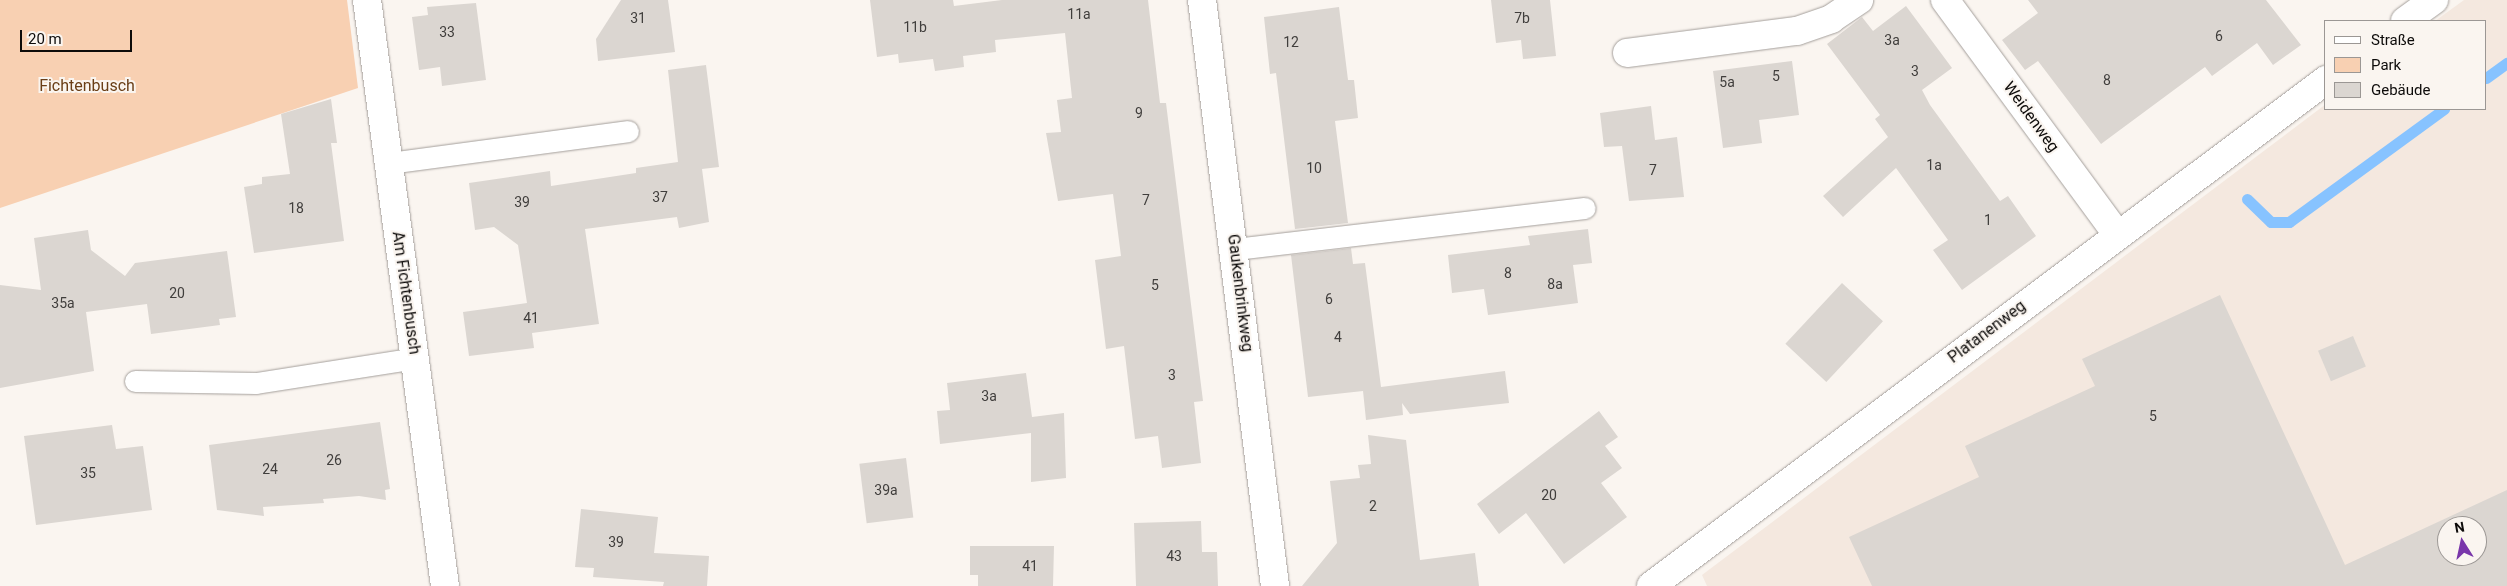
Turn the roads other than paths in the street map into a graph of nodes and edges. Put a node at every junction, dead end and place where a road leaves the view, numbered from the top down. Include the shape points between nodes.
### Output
1 (367, 0) edge
2 (1202, 0) edge
3 (1859, 0) edge
4 (1945, 0) edge
5 (2434, 0) edge
6 (2406, 20) edge
7 (1627, 53) dead end
8 (2324, 81) edge
9 (628, 130) dead end
10 (389, 163) junction
11 (1585, 208) dead end
12 (2117, 234) junction
13 (1235, 249) junction
14 (415, 358) junction
15 (135, 381) dead end
16 (445, 586) edge
17 (1275, 586) edge
18 (1651, 586) edge

1 - 10 street, Am Fichtenbusch
2 - 13 street, Gaukenbrinkweg
3 - 7 street via 1831,19 1797,31
4 - 12 street, Weidenweg
5 - 6 street
8 - 12 street, Platanenweg
9 - 10 lane
10 - 14 street, Am Fichtenbusch
11 - 13 lane
12 - 18 street, Platanenweg
13 - 17 street, Gaukenbrinkweg
14 - 15 lane via 256,383
14 - 16 street, Am Fichtenbusch

